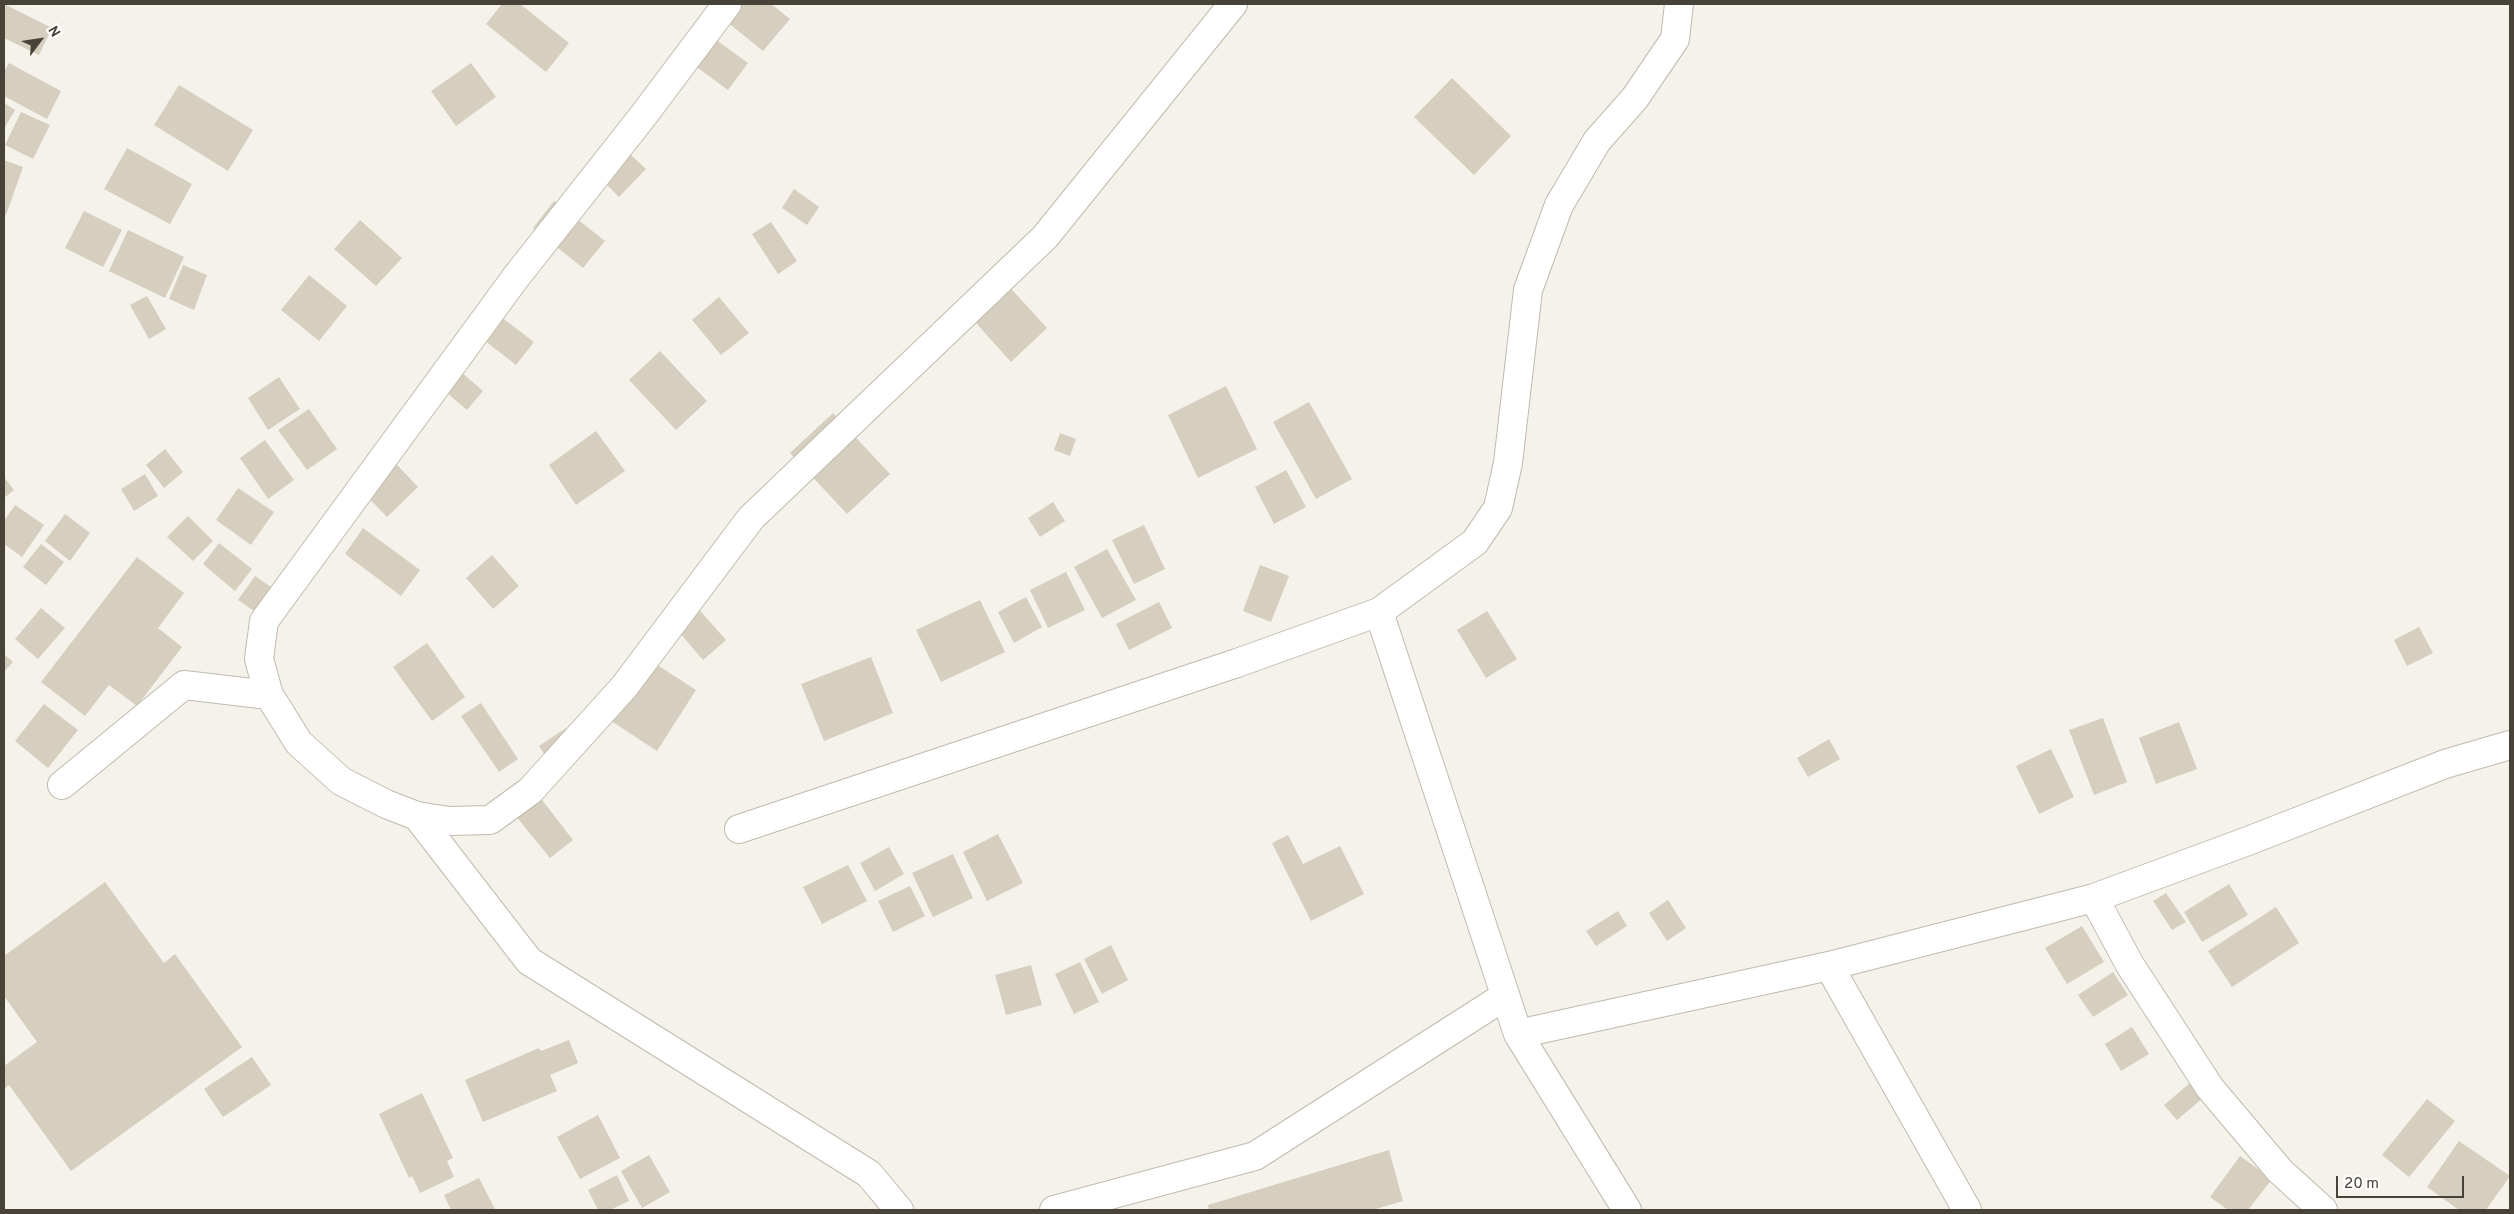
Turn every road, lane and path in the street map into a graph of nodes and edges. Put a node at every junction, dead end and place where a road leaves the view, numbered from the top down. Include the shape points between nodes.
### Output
1 (727, 4) edge
2 (1233, 4) edge
3 (1679, 4) edge
4 (1379, 612) junction
5 (269, 695) junction
6 (2510, 745) edge
7 (62, 785) dead end
8 (417, 816) junction
9 (739, 829) dead end
10 (2094, 898) junction
11 (1829, 966) junction
12 (1505, 996) junction
13 (1518, 1034) junction
14 (899, 1210) edge
15 (1054, 1210) edge
16 (1627, 1210) edge
17 (1967, 1210) edge
18 (2324, 1210) edge

1 - 5 street via 516,277 264,621 259,659
2 - 8 street via 1045,237 751,518 624,687 530,791 490,820 450,821
3 - 4 street via 1675,39 1635,98 1597,142 1559,205 1528,290 1508,463 1498,508 1474,542
4 - 9 street via 1237,663
4 - 12 street
5 - 7 street via 184,685
5 - 8 street via 299,743 341,781
6 - 10 street via 2445,764
8 - 14 street via 528,961 870,1174
10 - 11 street
10 - 18 street via 2130,964 2210,1088 2280,1171
11 - 13 street
11 - 17 street
12 - 13 street
12 - 15 street via 1255,1156
13 - 16 street

